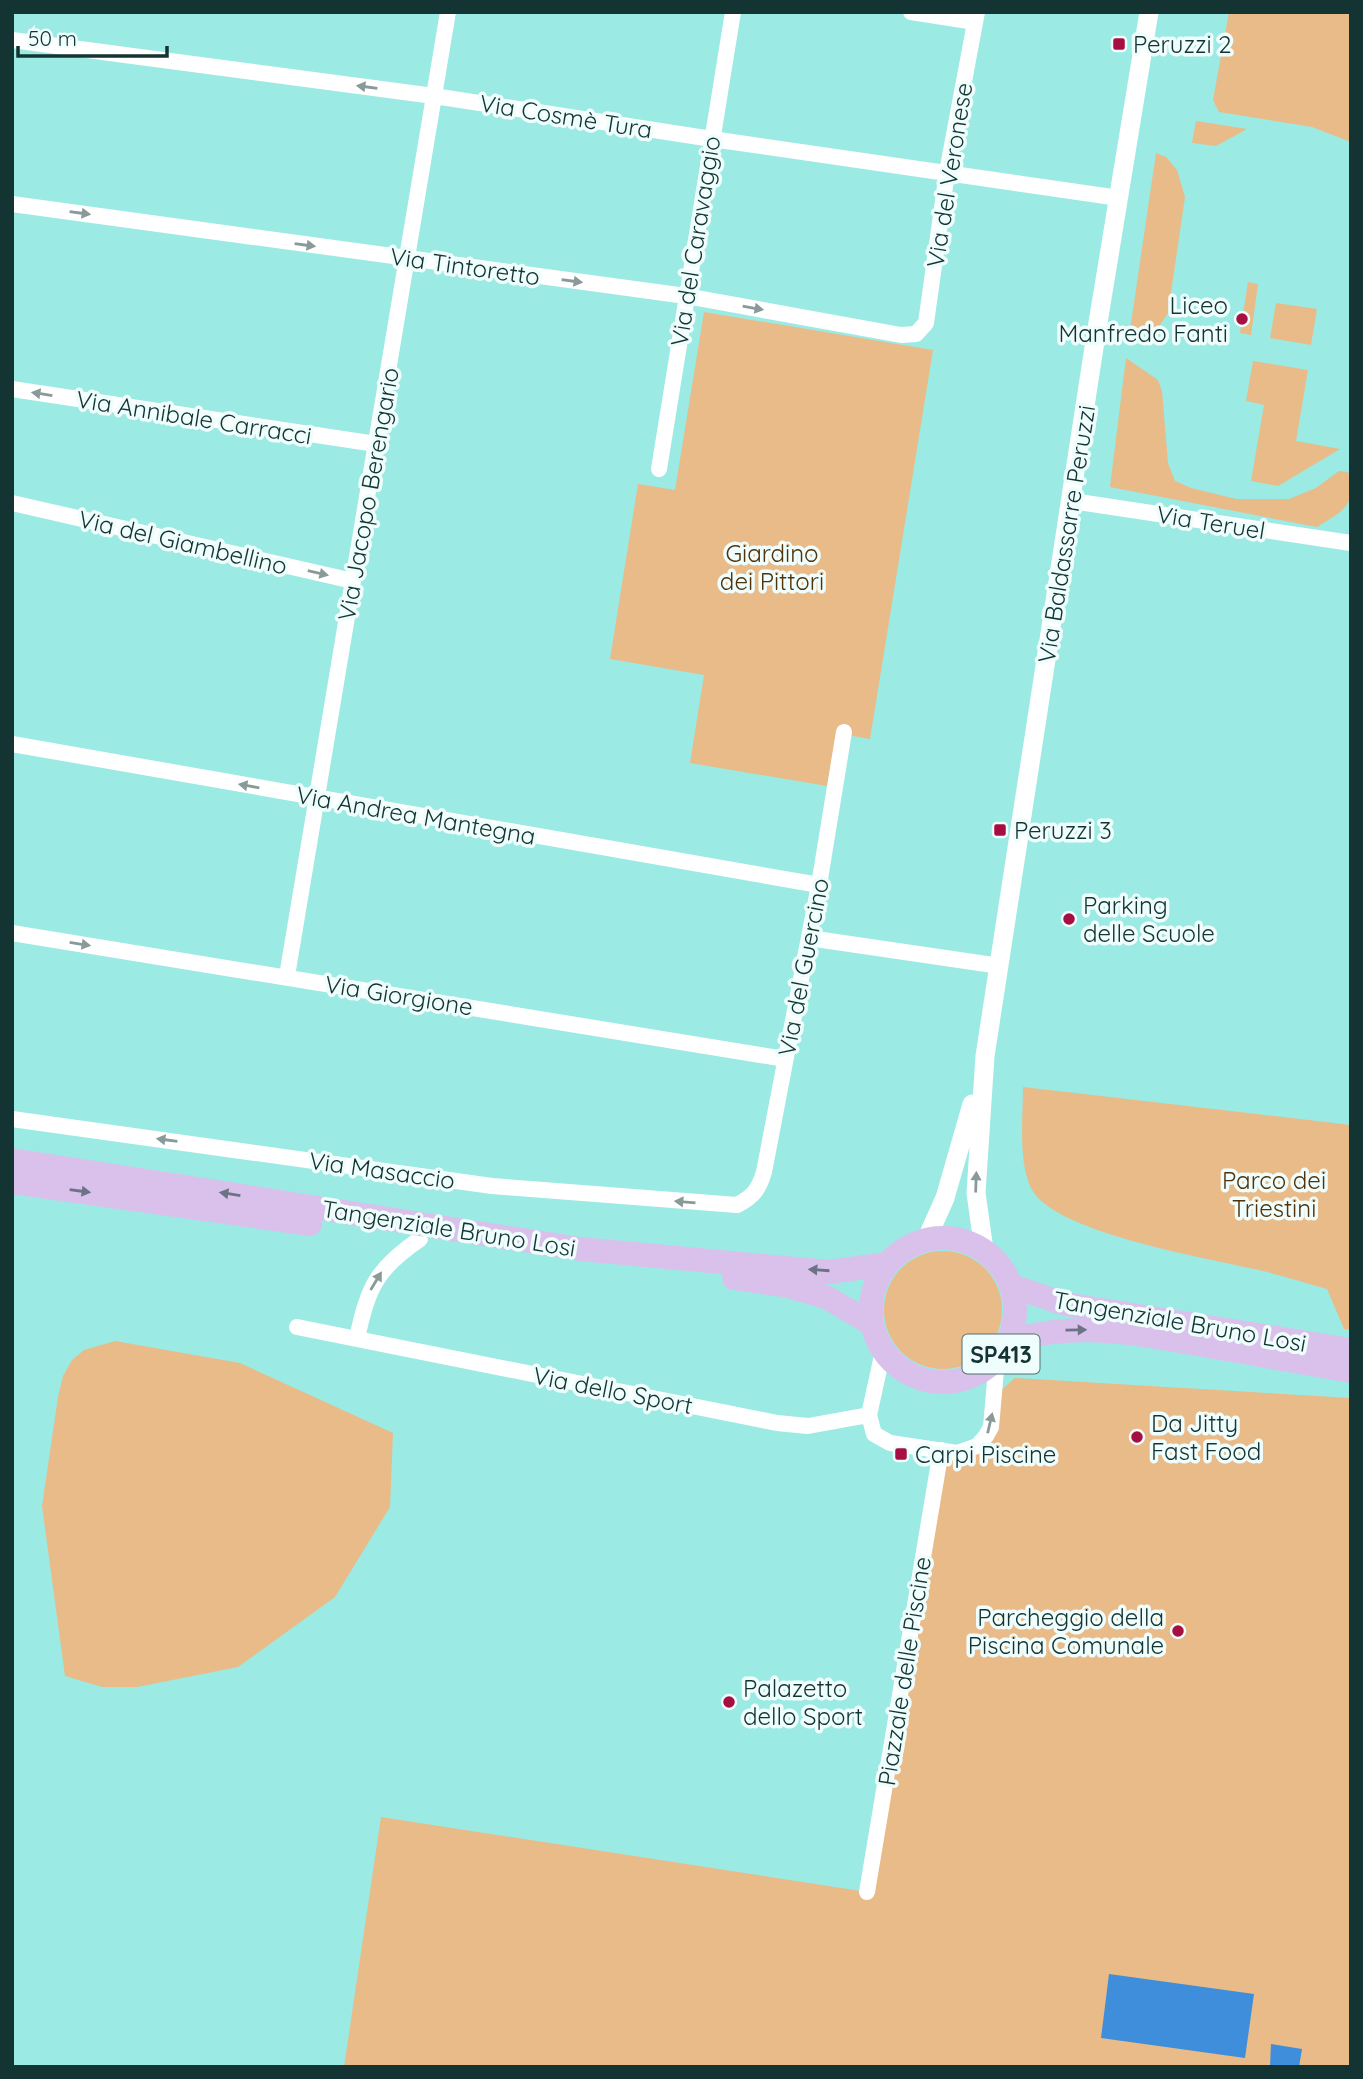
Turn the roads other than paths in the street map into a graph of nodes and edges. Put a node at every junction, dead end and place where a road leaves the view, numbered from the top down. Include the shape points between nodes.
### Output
1 (448, 12) edge
2 (733, 12) edge
3 (911, 12) edge
4 (1149, 12) edge
5 (976, 17) edge
6 (12, 40) edge
7 (434, 96) junction
8 (712, 139) junction
9 (947, 172) junction
10 (1119, 198) junction
11 (12, 204) edge
12 (407, 259) junction
13 (685, 296) junction
14 (916, 334) joint
15 (12, 389) edge
16 (376, 444) junction
17 (659, 469) dead end
18 (1072, 501) junction
19 (12, 503) edge
20 (1351, 543) edge
21 (353, 581) junction
22 (844, 732) dead end
23 (12, 744) edge
24 (317, 798) junction
25 (819, 885) junction
26 (12, 933) edge
27 (809, 938) junction
28 (1000, 966) junction
29 (287, 976) junction
30 (985, 1056) junction
31 (785, 1059) junction
32 (12, 1119) edge
33 (12, 1160) edge
34 (12, 1182) edge
35 (751, 1198) joint
36 (927, 1238) junction
37 (420, 1239) junction
38 (984, 1250) junction
39 (887, 1264) junction
40 (1012, 1286) junction
41 (872, 1324) junction
42 (297, 1327) dead end
43 (357, 1339) junction
44 (1003, 1350) junction
45 (1351, 1350) edge
46 (883, 1351) junction
47 (1351, 1371) edge
48 (869, 1415) junction
49 (940, 1450) junction
50 (867, 1892) dead end

1 - 7 street, Via Jacopo Berengario
2 - 8 street, Via del Caravaggio
3 - 5 street
4 - 10 street, Via Baldassarre Peruzzi
5 - 9 street, Via del Veronese
7 -> 6 street, Via Cosmè Tura
7 - 8 street, Via Cosmè Tura
7 - 12 street, Via Jacopo Berengario
8 - 9 street, Via Cosmè Tura
8 - 13 street, Via del Caravaggio
9 - 10 street, Via Cosmè Tura
9 - 14 street, Via del Veronese via 926,323
10 - 18 street, Via Baldassarre Peruzzi
11 -> 12 street, Via Tintoretto
12 -> 13 street, Via Tintoretto
12 - 16 street, Via Jacopo Berengario
13 -> 14 street, Via Tintoretto
13 - 17 street, Via del Caravaggio
16 -> 15 street, Via Annibale Carracci
16 - 21 street, Via Jacopo Berengario
18 - 20 street, Via Teruel
18 - 28 street, Via Baldassarre Peruzzi
19 -> 21 street, Via del Giambellino
21 - 24 street, Via Jacopo Berengario
22 - 25 street, Via del Guercino
24 -> 23 street, Via Andrea Mantegna
24 - 25 street, Via Andrea Mantegna
24 - 29 street, Via Jacopo Berengario
25 - 27 street, Via del Guercino
26 -> 29 street, Via Giorgione
27 - 28 street
27 - 31 street, Via del Guercino
28 - 30 street, Via Baldassarre Peruzzi
29 - 31 street, Via Giorgione
30 - 36 street, Via Baldassarre Peruzzi via 948,1188
38 -> 30 street, Via Baldassarre Peruzzi via 976,1193
31 - 35 street, Via del Guercino via 764,1172
35 -> 32 street, Via Masaccio via 737,1205 706,1204 503,1187
39 -> 33 main road, Tangenziale Bruno Losi via 829,1272 580,1249
34 -> 37 main road, Tangenziale Bruno Losi
36 - 38 main road, SP413 via 950,1237
36 - 39 main road, SP413 via 906,1246
37 - 41 main road, Tangenziale Bruno Losi via 788,1286 826,1297
43 -> 37 street via 372,1286 385,1267
38 - 40 main road, SP413
39 - 41 main road, SP413 via 874,1286
40 - 44 main road, SP413 via 1015,1321
40 - 45 main road, Tangenziale Bruno Losi via 1065,1304
41 - 46 main road, SP413
42 - 43 street, Via dello Sport
43 - 48 street, Via dello Sport via 777,1423 808,1426
44 - 46 main road, SP413 via 982,1371 940,1383 908,1373
44 -> 47 main road, Tangenziale Bruno Losi via 1037,1333 1124,1332
49 -> 44 street via 968,1450 986,1436
46 - 48 street
48 - 49 street via 880,1439
49 - 50 street, Piazzale delle Piscine

